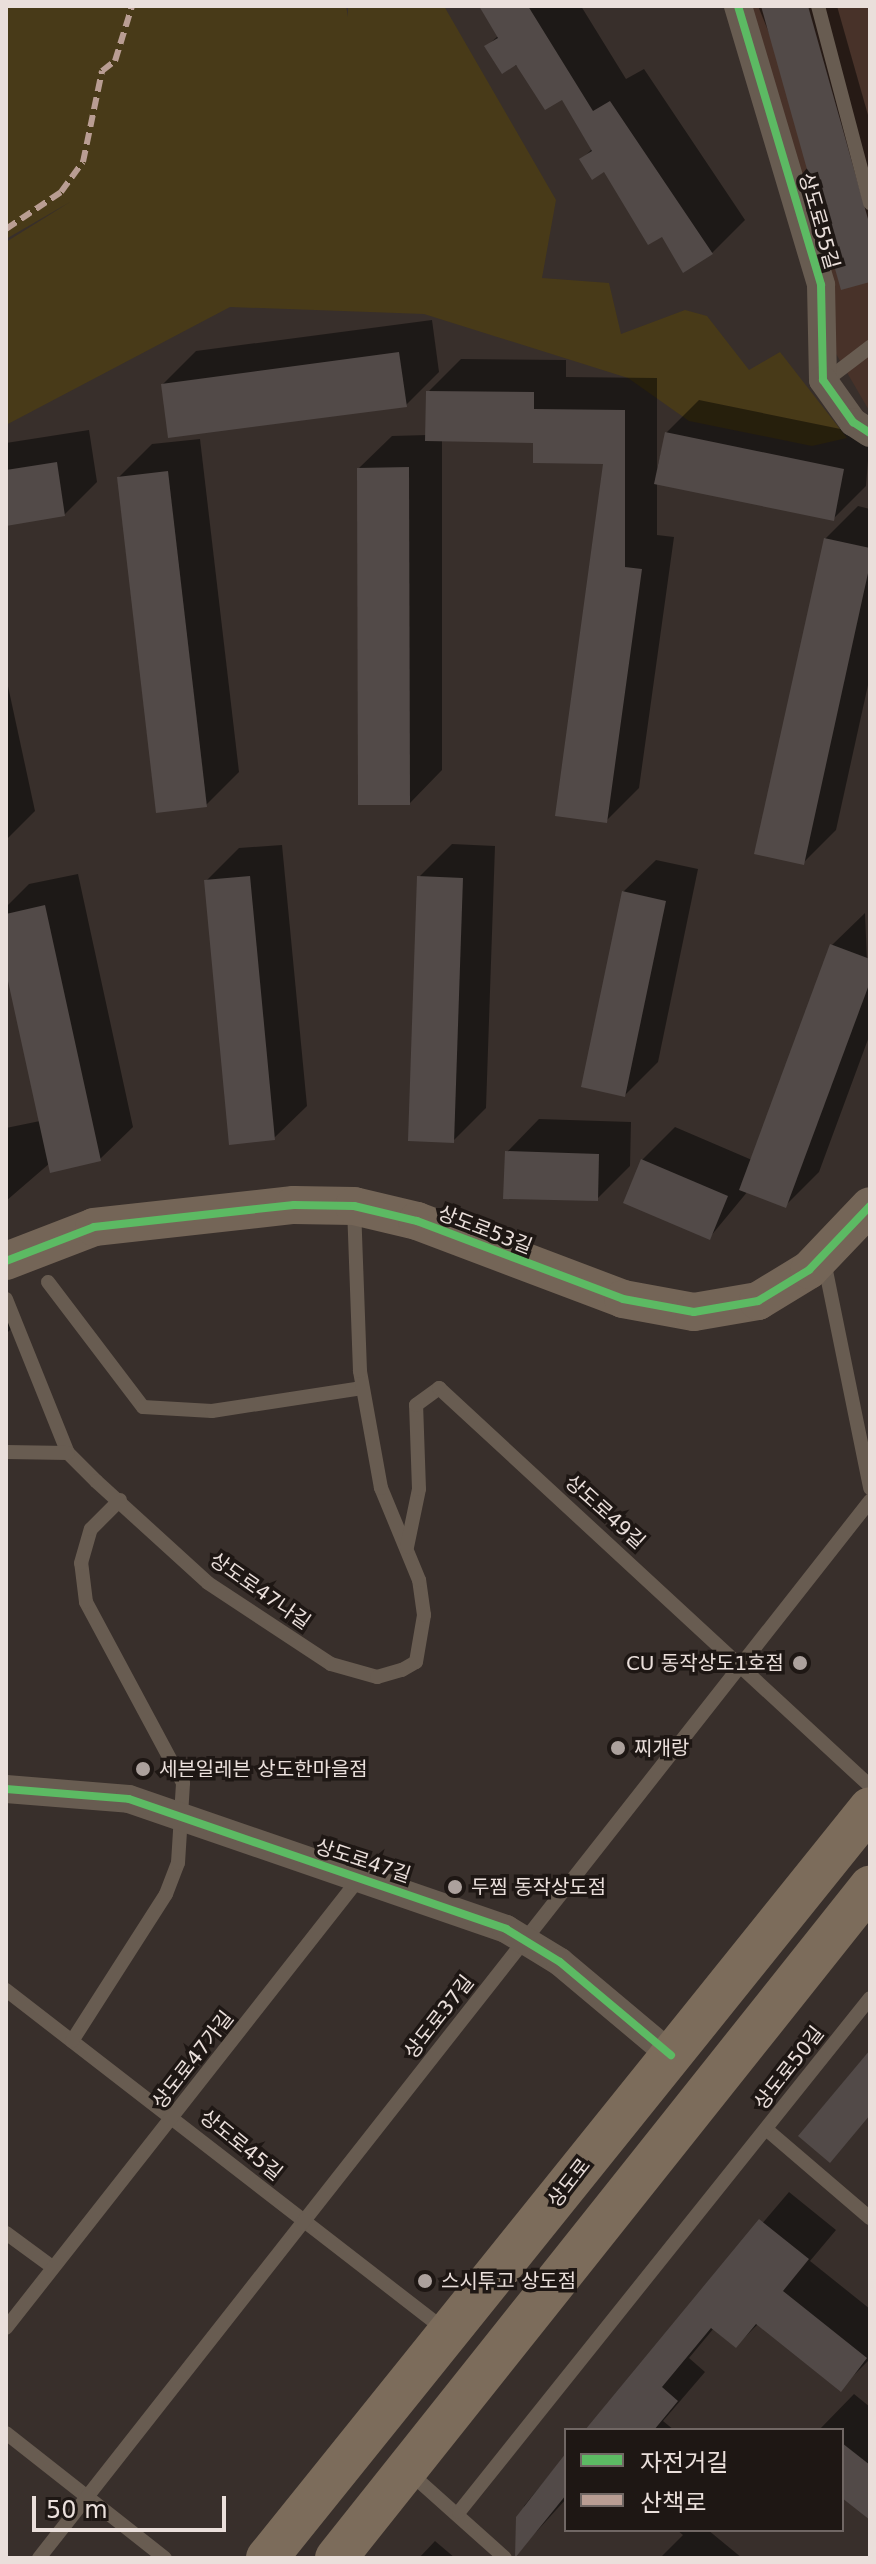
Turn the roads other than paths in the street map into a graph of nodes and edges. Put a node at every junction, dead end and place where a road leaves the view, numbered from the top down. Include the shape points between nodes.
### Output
1 (738, 6) edge
2 (818, 6) edge
3 (870, 203) edge
4 (870, 347) edge
5 (824, 382) junction
6 (870, 433) edge
7 (354, 1206) junction
8 (870, 1206) edge
9 (823, 1256) junction
10 (6, 1261) edge
11 (48, 1282) dead end
12 (6, 1299) edge
13 (362, 1388) junction
14 (6, 1452) edge
15 (68, 1453) junction
16 (870, 1488) edge
17 (120, 1500) junction
18 (870, 1501) edge
19 (407, 1547) junction
20 (742, 1663) junction
21 (870, 1786) edge
22 (6, 1789) edge
23 (870, 1808) edge
24 (176, 1815) junction
25 (361, 1876) junction
26 (870, 1887) edge
27 (525, 1940) junction
28 (6, 1990) edge
29 (870, 1998) edge
30 (72, 2041) junction
31 (671, 2055) junction
32 (174, 2117) junction
33 (766, 2129) junction
34 (870, 2218) edge
35 (304, 2221) junction
36 (6, 2233) edge
37 (51, 2266) junction
38 (6, 2328) edge
39 (450, 2333) junction
40 (6, 2433) edge
41 (405, 2469) junction
42 (87, 2496) junction
43 (459, 2512) junction
44 (39, 2558) edge
45 (165, 2558) edge
46 (267, 2558) edge
47 (336, 2558) edge
48 (505, 2558) edge

1 - 5 street, 상도로55길 via 821,285
2 - 3 lane
4 - 5 lane
5 - 6 street
7 - 9 street, 상도로53길 via 417,1221 623,1299 694,1312 758,1301
7 - 10 street, 상도로53길 via 294,1205 94,1227
7 - 13 lane, 상도로47나길
8 - 9 street, 상도로53길
9 - 16 lane
11 - 13 lane via 143,1407 212,1411
12 - 15 lane
13 - 19 lane, 상도로47나길 via 381,1488
14 - 15 lane
15 - 17 lane
17 - 19 lane, 상도로47나길 via 208,1583 331,1664 377,1677 416,1662 424,1615
17 - 24 lane via 91,1529 81,1563 86,1602 174,1759 183,1783
18 - 20 lane, 상도로37길
19 - 20 lane, 상도로49길 via 419,1489 416,1405 439,1388
20 - 21 lane, 상도로49길
20 - 27 lane, 상도로37길
22 - 24 street, 상도로47길 via 129,1799
23 - 31 main road, 상도로
24 - 25 street, 상도로47길
24 - 30 lane via 178,1863 166,1894
25 - 27 street, 상도로47길
25 - 32 lane, 상도로47가길
26 - 41 main road
27 - 31 street, 상도로47길
27 - 35 lane, 상도로37길
28 - 30 lane, 상도로45길
29 - 33 lane, 상도로50길
30 - 32 lane, 상도로45길
31 - 39 main road, 상도로
32 - 35 lane, 상도로45길
32 - 37 lane, 상도로47가길
33 - 34 lane
33 - 43 lane, 상도로50길
35 - 39 lane, 상도로45길
35 - 42 lane, 상도로37길
36 - 37 lane
37 - 38 lane, 상도로47가길
39 - 46 main road, 상도로
40 - 42 lane
41 - 43 lane
41 - 47 main road
42 - 44 lane, 상도로37길
42 - 45 lane
43 - 48 lane

